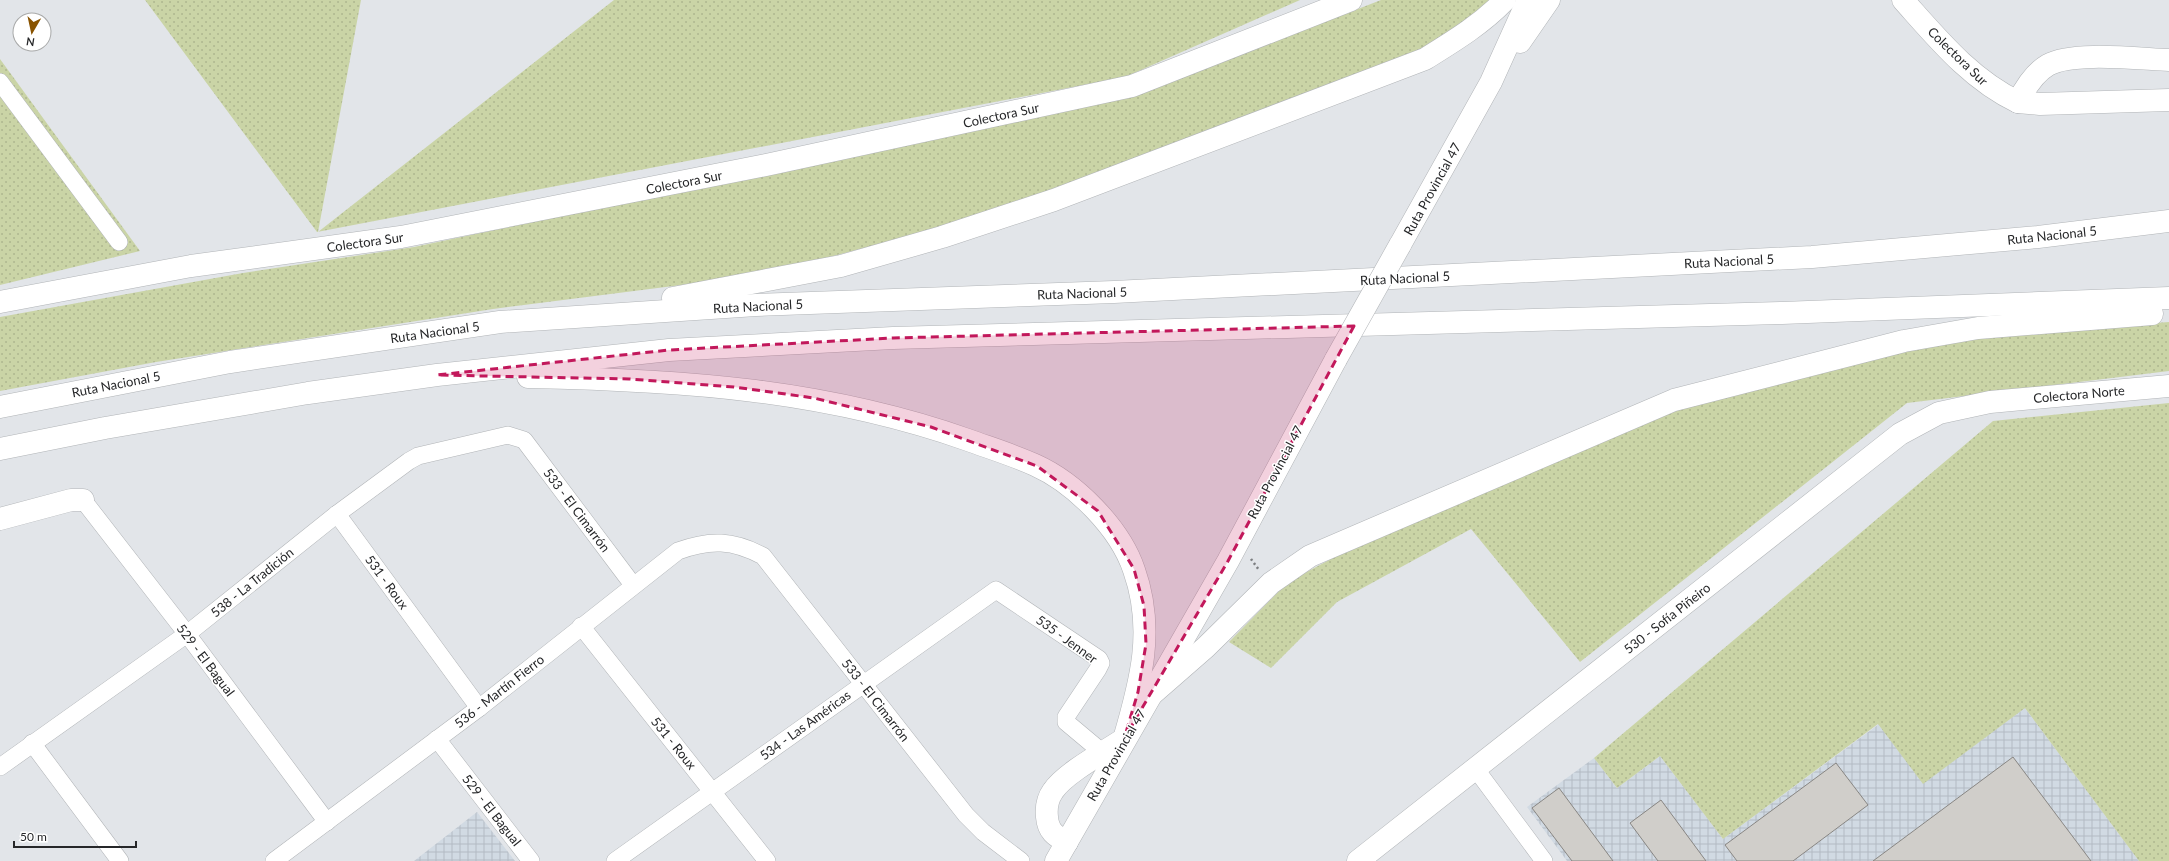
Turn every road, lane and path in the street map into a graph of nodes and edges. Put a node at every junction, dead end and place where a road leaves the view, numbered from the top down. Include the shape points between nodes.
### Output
1 (1351, 0) edge
2 (1505, 0) edge
3 (1528, 0) edge
4 (1549, 0) edge
5 (1902, 0) edge
6 (2169, 60) edge
7 (0, 82) edge
8 (1491, 82) junction
9 (2169, 100) edge
10 (2018, 102) junction
11 (2169, 221) edge
12 (119, 242) dead end
13 (2169, 298) edge
14 (0, 302) edge
15 (2169, 312) edge
16 (500, 322) junction
17 (437, 374) junction
18 (2169, 386) edge
19 (1990, 402) joint
20 (0, 407) edge
21 (520, 437) joint
22 (0, 449) edge
23 (83, 500) joint
24 (337, 514) junction
25 (0, 519) edge
26 (732, 543) joint
27 (633, 585) junction
28 (996, 590) joint
29 (581, 626) junction
30 (187, 634) junction
31 (864, 683) junction
32 (1151, 695) junction
33 (479, 708) junction
34 (437, 739) junction
35 (1124, 739) junction
36 (32, 743) junction
37 (1103, 753) junction
38 (0, 767) edge
39 (1475, 768) junction
40 (713, 792) junction
41 (327, 822) junction
42 (1066, 842) junction
43 (120, 861) edge
44 (274, 861) edge
45 (531, 861) edge
46 (615, 861) edge
47 (767, 861) edge
48 (1021, 861) edge
49 (1056, 861) edge
50 (1358, 861) edge
51 (1544, 861) edge

1 - 14 main road, Colectora Sur via 1132,86 766,166 401,237 191,266
2 - 16 main road via 1462,36 1425,59 1054,200 942,237 841,266 749,285 616,308
3 - 8 main road, Ruta Provincial 47
4 - 8 main road, Ruta Provincial 47
5 - 10 main road, Colectora Sur via 1980,80
6 - 10 main road via 2059,60 2036,74
7 - 12 street
8 - 32 main road, Ruta Provincial 47, bridge via 1336,359 1228,561
9 - 10 main road via 2040,104
11 - 16 main road, Ruta Nacional 5 via 2038,237 1812,257 1114,292 756,305
13 - 17 main road via 1774,314 893,338 669,350
15 - 32 main road via 1978,328 1904,340 1674,400 1310,556 1271,583 1206,647
16 - 20 main road, Ruta Nacional 5 via 230,362
17 - 22 main road via 120,425
17 - 35 main road via 629,379 734,387 814,398 931,427 1037,466 1071,488 1098,512 1118,539 1134,569 1144,606 1146,644 1138,692
18 - 19 main road, Colectora Norte
19 - 39 main road, 530 - Sofía Piñeiro via 1939,413 1900,434 1672,616
21 - 24 street, 538 - La Tradición via 508,435 418,456
21 - 27 street, 533 - El Cimarrón
23 - 25 main road via 71,500
23 - 30 street, 529 - El Bagual
24 - 30 street, 538 - La Tradición
24 - 33 street, 531 - Roux
26 - 27 street, 536 - Martín Fierro via 709,542 678,551
26 - 31 street, 533 - El Cimarrón via 763,556
27 - 29 street, 536 - Martín Fierro
28 - 31 street, 534 - Las Américas
28 - 37 street, 535 - Jenner via 1099,659 1101,663 1066,717 1066,722
29 - 33 street, 536 - Martín Fierro
29 - 40 street, 531 - Roux
30 - 36 street, 538 - La Tradición
30 - 41 street, 529 - El Bagual
31 - 40 street, 534 - Las Américas
31 - 48 street, 533 - El Cimarrón via 966,815 983,832
32 - 35 main road, Ruta Provincial 47
33 - 34 street, 536 - Martín Fierro
34 - 41 street, 536 - Martín Fierro
34 - 45 street, 529 - El Bagual
35 - 37 main road
35 - 42 main road, Ruta Provincial 47
36 - 38 street, 538 - La Tradición
36 - 43 street
37 - 42 main road via 1069,776 1053,790 1048,801 1050,830
39 - 50 main road, 530 - Sofía Piñeiro
39 - 51 street
40 - 46 street, 534 - Las Américas
40 - 47 street, 531 - Roux
41 - 44 street, 536 - Martín Fierro
42 - 49 main road, Ruta Provincial 47

